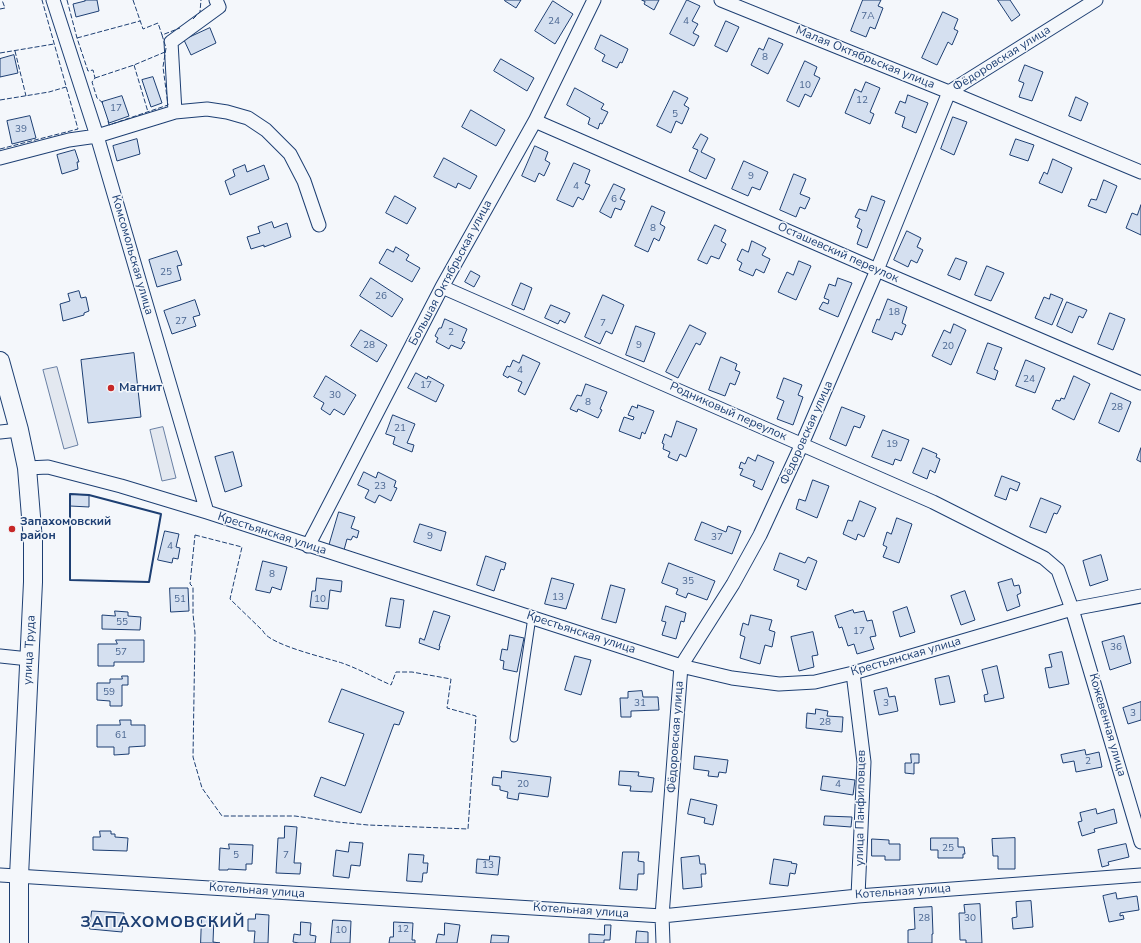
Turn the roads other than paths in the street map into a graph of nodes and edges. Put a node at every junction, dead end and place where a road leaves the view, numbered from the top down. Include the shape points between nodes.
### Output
1 (53, 0) edge
2 (216, 0) edge
3 (593, 0) edge
4 (721, 0) edge
5 (1096, 0) edge
6 (949, 92) junction
7 (175, 112) junction
8 (535, 121) junction
9 (97, 136) junction
10 (0, 158) edge
11 (1141, 172) edge
12 (319, 225) dead end
13 (877, 270) junction
14 (442, 287) junction
15 (0, 361) edge
16 (1141, 383) edge
17 (19, 430) junction
18 (0, 432) edge
19 (802, 444) junction
20 (27, 468) junction
21 (207, 512) junction
22 (308, 546) junction
23 (1141, 596) edge
24 (1072, 609) junction
25 (532, 617) junction
26 (0, 656) edge
27 (29, 659) junction
28 (682, 666) junction
29 (853, 673) junction
30 (514, 738) dead end
31 (1141, 842) edge
32 (0, 875) edge
33 (1141, 875) edge
34 (19, 876) junction
35 (858, 896) junction
36 (662, 916) junction
37 (19, 943) edge
38 (663, 943) edge

1 - 9 street, Комсомольская улица
2 - 7 street via 219,7 171,42
3 - 8 street, Большая Октябрьская улица
4 - 6 street, Малая Октябрьская улица
5 - 6 street, Фёдоровская улица
6 - 11 street, Малая Октябрьская улица
6 - 13 street, Фёдоровская улица
7 - 9 street
7 - 12 street via 207,109 226,112 248,118 266,130 290,154 304,181
8 - 13 street, Осташевский переулок
8 - 14 street, Большая Октябрьская улица
9 - 10 street via 69,140
9 - 21 street, Комсомольская улица
13 - 16 street, Осташевский переулок
13 - 19 street, Фёдоровская улица
14 - 19 street, Родниковый переулок
14 - 22 street, Большая Октябрьская улица
15 - 17 street, улица Труда
17 - 18 street
17 - 20 street, улица Труда
19 - 24 street, Родниковый переулок via 933,502 1044,558 1058,570
19 - 28 street, Фёдоровская улица via 760,535
20 - 21 street, Крестьянская улица via 48,467 70,472
20 - 27 street, улица Труда via 33,541
21 - 22 street, Крестьянская улица
22 - 25 street, Крестьянская улица
23 - 24 street, Крестьянская улица
24 - 29 street, Крестьянская улица
24 - 31 street, Кожевенная улица
25 - 28 street, Крестьянская улица
25 - 30 lane
26 - 27 street
27 - 34 street, улица Труда
28 - 29 street, Крестьянская улица via 732,678 779,684 815,682
28 - 36 street, Фёдоровская улица
29 - 35 street, улица Панфиловцев via 864,762
32 - 34 street, Котельная улица
33 - 35 street, Котельная улица
34 - 36 street, Котельная улица
34 - 37 street, улица Труда
35 - 36 street, Котельная улица
36 - 38 street, Фёдоровская улица

